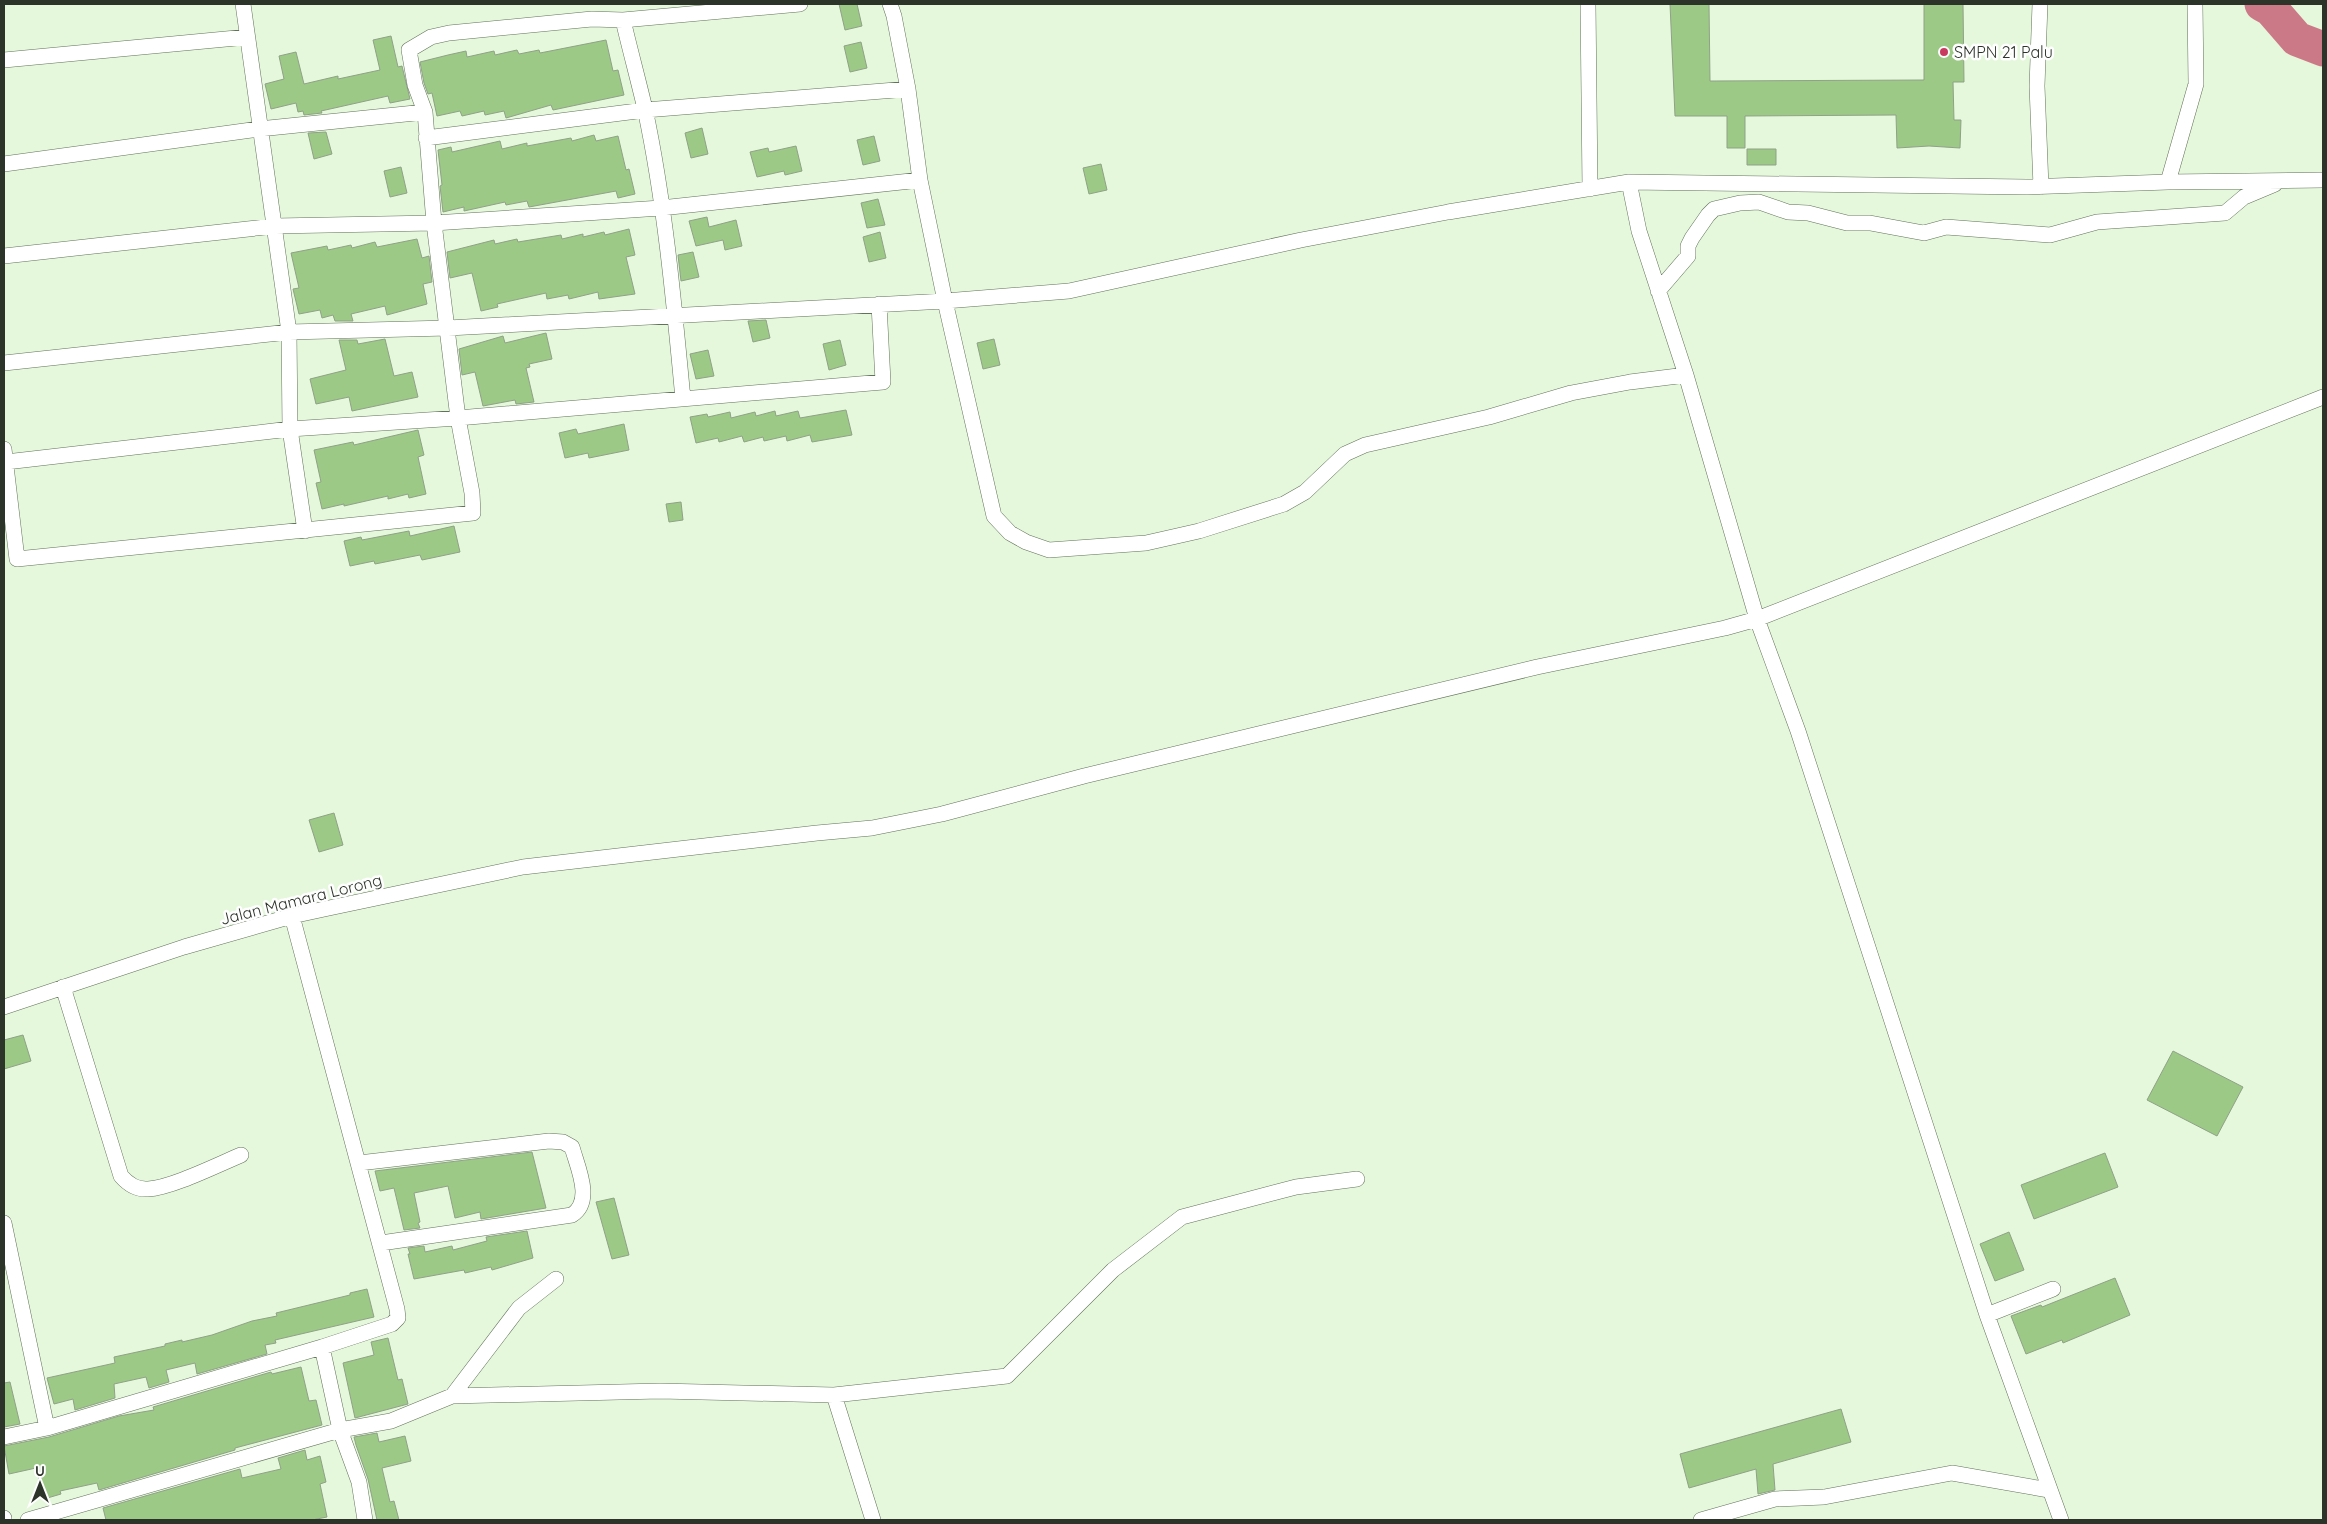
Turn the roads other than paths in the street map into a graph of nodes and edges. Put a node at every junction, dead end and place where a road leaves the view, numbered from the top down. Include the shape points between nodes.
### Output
1 (243, 4) edge
2 (800, 4) edge
3 (890, 4) edge
4 (1588, 4) edge
5 (2040, 4) edge
6 (2195, 4) edge
7 (623, 20) junction
8 (247, 37) junction
9 (4, 60) edge
10 (908, 89) junction
11 (645, 110) junction
12 (425, 112) junction
13 (260, 129) junction
14 (426, 138) junction
15 (4, 164) edge
16 (920, 180) junction
17 (2323, 180) edge
18 (2281, 181) junction
19 (1629, 182) junction
20 (2168, 182) junction
21 (2041, 186) junction
22 (1590, 189) junction
23 (661, 208) junction
24 (434, 223) junction
25 (275, 226) junction
26 (4, 256) edge
27 (1658, 290) junction
28 (944, 301) junction
29 (879, 304) junction
30 (675, 316) junction
31 (448, 328) junction
32 (289, 332) junction
33 (4, 363) edge
34 (1686, 375) junction
35 (2323, 397) edge
36 (683, 399) junction
37 (458, 418) junction
38 (290, 429) junction
39 (5, 456) edge
40 (305, 531) junction
41 (1757, 619) junction
42 (292, 916) junction
43 (63, 987) junction
44 (4, 1006) edge
45 (241, 1155) dead end
46 (359, 1163) junction
47 (1357, 1179) dead end
48 (4, 1223) edge
49 (381, 1243) junction
50 (556, 1279) dead end
51 (2053, 1289) dead end
52 (1987, 1315) junction
53 (322, 1347) junction
54 (452, 1396) junction
55 (834, 1396) junction
56 (47, 1428) junction
57 (340, 1430) junction
58 (4, 1437) edge
59 (2049, 1490) junction
60 (28, 1520) edge
61 (365, 1520) edge
62 (874, 1520) edge
63 (1701, 1520) edge
64 (2060, 1520) edge

1 - 8 street
2 - 7 street
3 - 10 street
4 - 22 street
5 - 21 street via 2037,86
6 - 20 street via 2196,84
7 - 11 street
7 - 12 street via 592,19 430,37 410,50 415,85
8 - 9 street
8 - 13 street
10 - 11 street
10 - 16 street
11 - 14 street
11 - 23 street
12 - 13 street
12 - 14 street
13 - 15 street
13 - 25 street
14 - 24 street
16 - 23 street
16 - 28 street
17 - 18 street
18 - 20 street
18 - 27 street via 2244,197 2225,213 2097,222 2050,235 1946,227 1924,232 1870,223 1847,223 1808,212 1788,212 1759,202 1740,203 1714,209 1708,215 1688,246 1688,256
19 - 21 street
19 - 22 street
19 - 27 street via 1639,231
20 - 21 street
22 - 28 street via 1300,240 1069,291
23 - 24 street
23 - 30 street
24 - 25 street
24 - 31 street
25 - 26 street
25 - 32 street
27 - 34 street
28 - 29 street
28 - 34 street via 994,516 1010,533 1049,550 1146,543 1199,531 1284,504 1305,492 1344,454 1365,445 1488,417 1571,393
29 - 30 street
29 - 36 street via 883,382
30 - 31 street
30 - 36 street
31 - 32 street
31 - 37 street
32 - 33 street
32 - 38 street
34 - 41 street
35 - 41 street, Jalan Mamara Lorong
36 - 37 street
37 - 38 street
37 - 40 street via 473,512
38 - 39 street
38 - 40 street
39 - 40 street via 16,558
41 - 42 street, Jalan Mamara Lorong via 1537,667 881,827 524,867
41 - 52 street via 1798,731
42 - 43 street, Jalan Mamara Lorong
42 - 46 street
43 - 44 street, Jalan Mamara Lorong
43 - 45 street via 125,1181 147,1190 162,1187
46 - 49 street
46 - 49 street via 549,1140 572,1146 584,1198 580,1209 572,1215
47 - 55 street via 1296,1187 1182,1217 1113,1270 1007,1376
48 - 56 street
49 - 53 street via 398,1318 392,1324
50 - 54 street via 519,1308
51 - 52 street
52 - 59 street
53 - 56 street
53 - 57 street
54 - 55 street via 660,1391
54 - 57 street via 391,1422
55 - 62 street
56 - 58 street
57 - 60 street
57 - 61 street via 359,1482
59 - 63 street via 1952,1473 1824,1497 1775,1499
59 - 64 street

